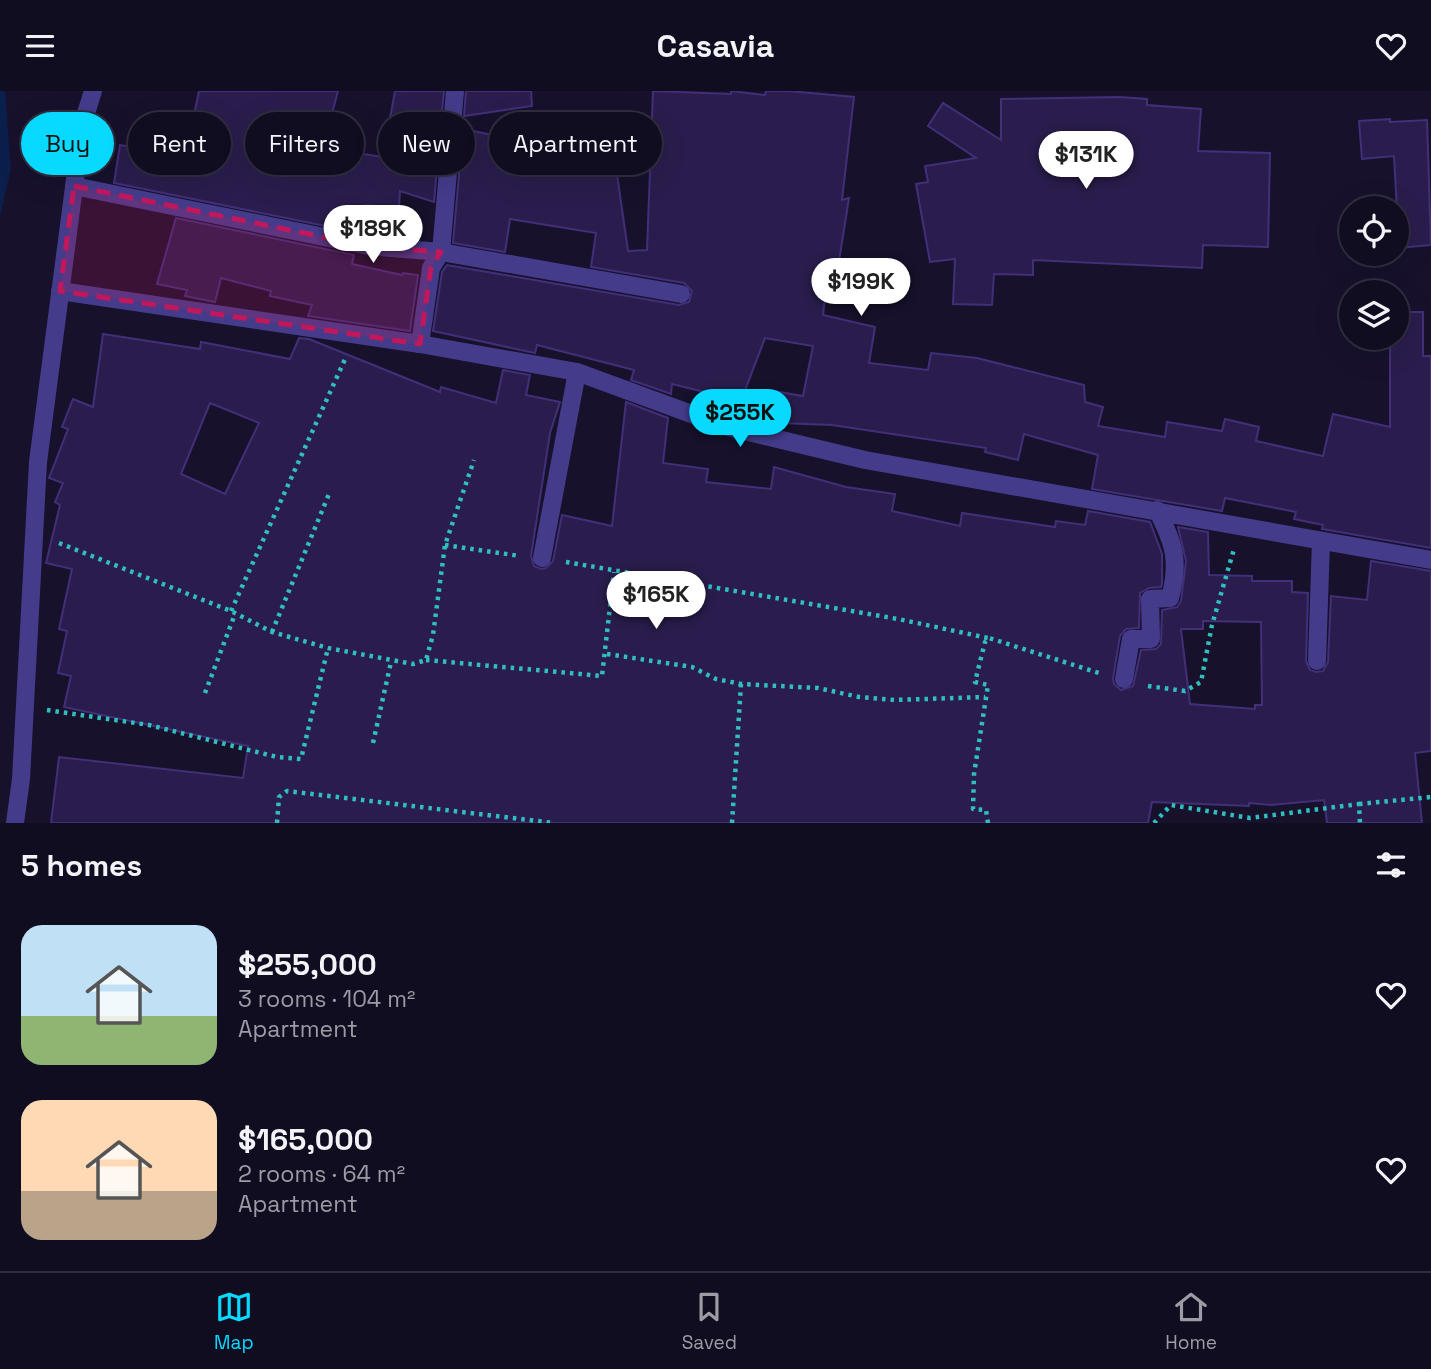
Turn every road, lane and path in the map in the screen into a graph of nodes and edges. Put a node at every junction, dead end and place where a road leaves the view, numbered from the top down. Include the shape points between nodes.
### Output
1 (93, 91) edge
2 (454, 91) edge
3 (74, 186) junction
4 (441, 252) junction
5 (60, 291) junction
6 (681, 294) dead end
7 (355, 337) junction
8 (420, 344) junction
9 (577, 372) junction
10 (474, 460) dead end
11 (329, 494) dead end
12 (1157, 510) junction
13 (1241, 528) junction
14 (32, 532) junction
15 (1321, 541) junction
16 (445, 545) junction
17 (542, 558) junction
18 (1431, 560) edge
19 (614, 571) junction
20 (233, 612) junction
21 (272, 632) junction
22 (989, 638) junction
23 (328, 648) junction
24 (607, 654) junction
25 (426, 660) junction
26 (391, 661) junction
27 (1317, 661) dead end
28 (1124, 679) junction
29 (741, 684) junction
30 (205, 693) dead end
31 (985, 697) junction
32 (23, 704) junction
33 (373, 743) dead end
34 (1431, 797) edge
35 (1359, 804) junction
36 (15, 823) edge
37 (277, 823) edge
38 (554, 823) edge
39 (732, 823) edge
40 (988, 823) edge
41 (1154, 823) edge
42 (1360, 823) edge

1 - 3 street via 82,126
2 - 4 street
3 - 4 street via 368,246
3 - 5 street
4 - 6 street
4 - 8 street via 431,268
5 - 7 street
5 - 14 street
7 - 8 street
7 - 20 path
8 - 9 street
9 - 12 street via 724,426 865,460
9 - 17 street
10 - 16 path
11 - 21 path
12 - 13 street
12 - 28 street via 1174,545 1175,579 1170,599 1150,599 1151,639 1131,639
13 - 15 street
13 - 28 path via 1212,625 1201,682 1185,691 1155,689
14 - 20 path
14 - 32 street
15 - 18 street
15 - 27 street
16 - 17 path
16 - 25 path
17 - 19 path
19 - 22 path
19 - 24 path
20 - 21 path
20 - 30 path
21 - 23 path
22 - 28 path
22 - 31 path via 975,682 988,685
23 - 26 path
23 - 32 path via 300,759 149,725
24 - 25 path via 602,677
24 - 29 path via 692,667 716,680
25 - 26 path via 413,664
26 - 33 path
29 - 31 path via 818,688 895,700
29 - 39 path
31 - 40 path via 974,809 986,810
32 - 36 street
34 - 35 path
35 - 41 path via 1250,818 1171,805
35 - 42 path
37 - 38 path via 279,797 287,791

